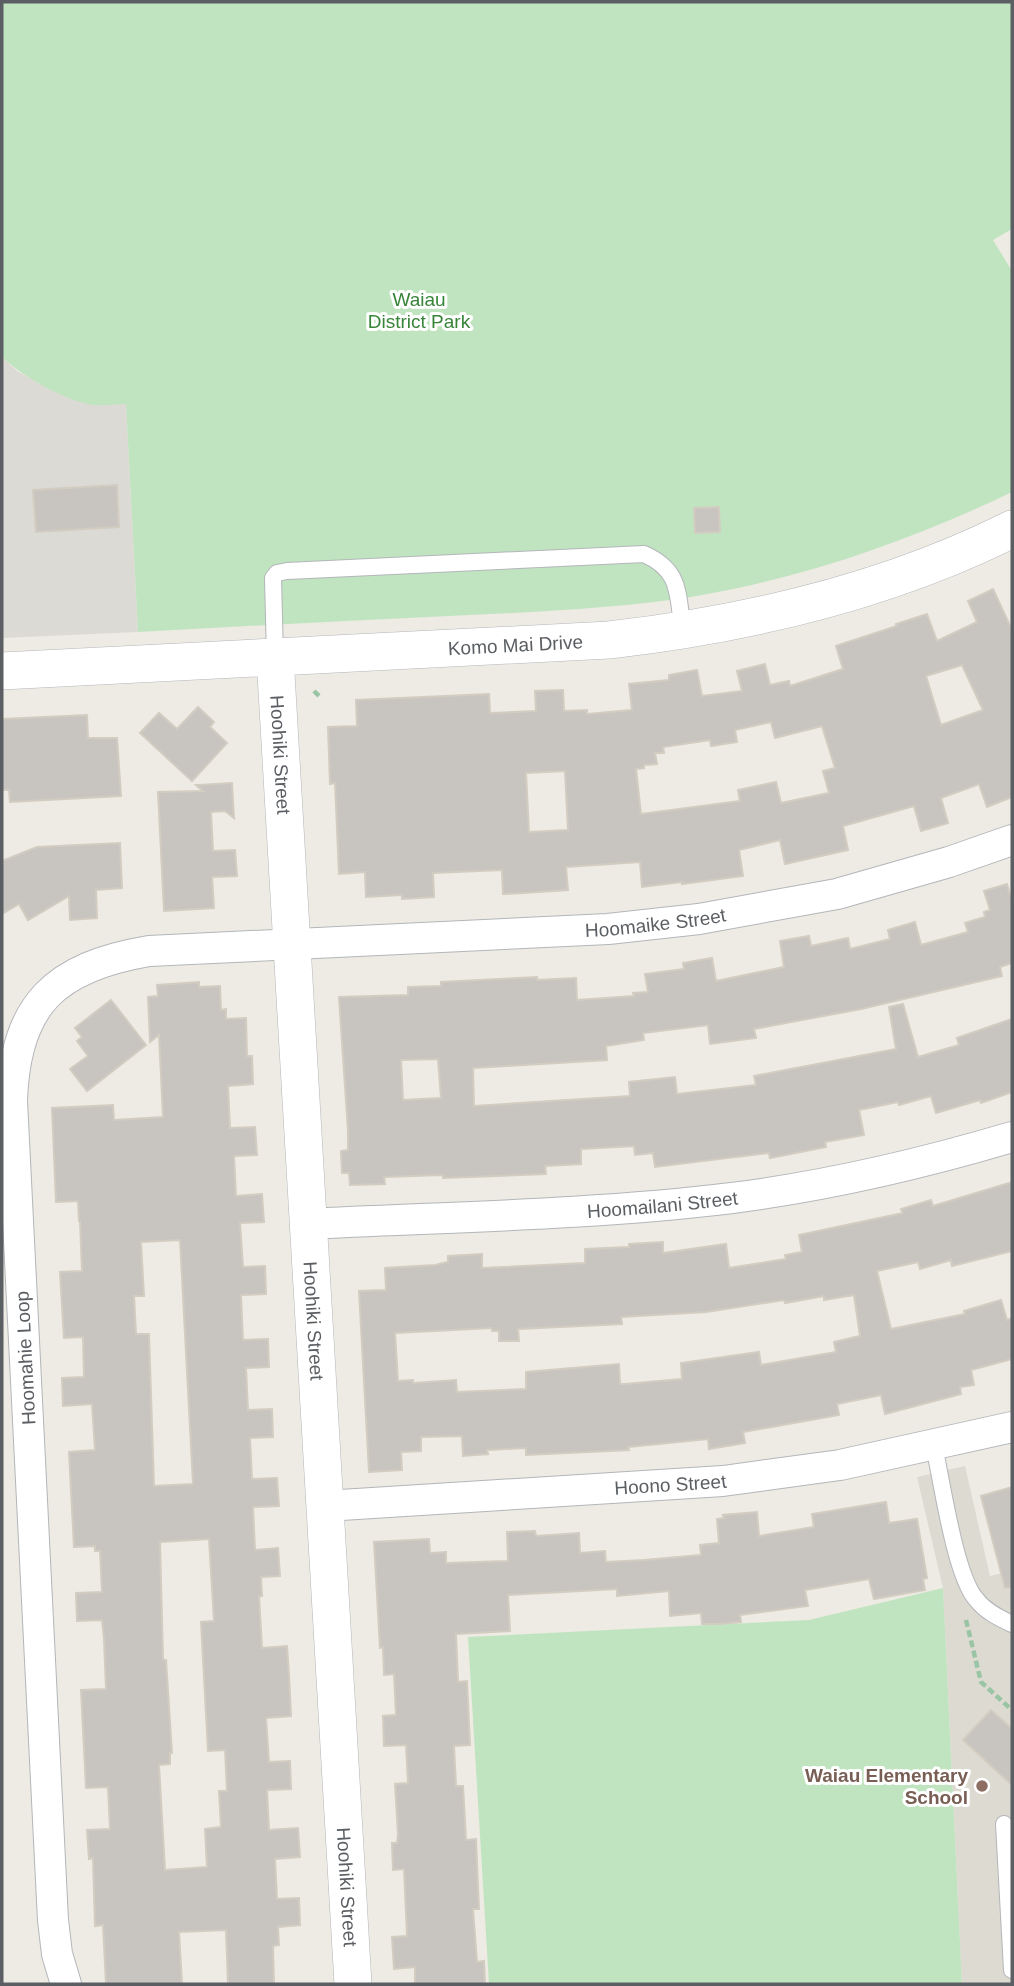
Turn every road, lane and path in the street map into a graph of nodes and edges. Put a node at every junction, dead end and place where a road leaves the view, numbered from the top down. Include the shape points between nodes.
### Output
1 (1012, 529) edge
2 (683, 631) junction
3 (275, 657) junction
4 (2, 671) edge
5 (314, 691) dead end
6 (319, 696) dead end
7 (1012, 840) edge
8 (292, 944) junction
9 (1012, 1137) edge
10 (308, 1224) junction
11 (1012, 1427) edge
12 (934, 1446) junction
13 (325, 1506) junction
14 (964, 1578) junction
15 (1012, 1624) edge
16 (1012, 1710) edge
17 (1004, 1824) dead end
18 (1012, 1970) edge
19 (66, 1984) edge
20 (353, 1984) edge

1 - 2 street, Komo Mai Drive via 950,557 838,597
2 - 3 street, Komo Mai Drive via 609,640
2 - 3 lane via 669,569 644,554 287,571 273,578
3 - 4 street, Komo Mai Drive
3 - 8 street, Hoohiki Street
5 - 6 path
7 - 8 street, Hoomaike Street via 837,894 738,914 608,929
8 - 10 street, Hoohiki Street
8 - 19 street, Hoomahie Loop via 149,951 94,964 73,973 46,995 17,1056 12,1101 53,1920
9 - 10 street, Hoomailani Street via 890,1170 735,1197 619,1209
10 - 13 street, Hoohiki Street
11 - 12 street, Hoono Street
12 - 13 street, Hoono Street via 723,1481
12 - 14 lane
13 - 20 street, Hoohiki Street
14 - 15 lane via 975,1599
14 - 16 path via 962,1603 981,1682
17 - 18 lane

